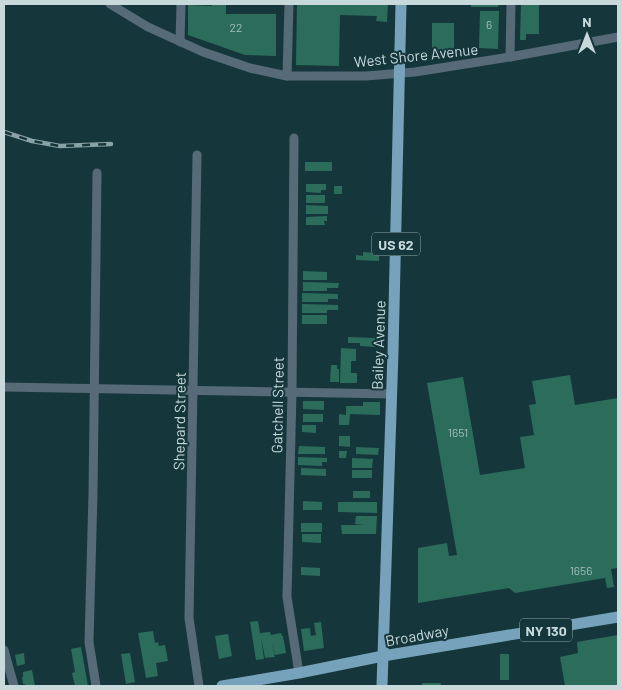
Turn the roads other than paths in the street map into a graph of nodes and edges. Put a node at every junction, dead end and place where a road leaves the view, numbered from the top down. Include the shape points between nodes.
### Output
1 (110, 4) edge
2 (180, 4) edge
3 (289, 4) edge
4 (401, 4) edge
5 (511, 4) edge
6 (618, 37) edge
7 (180, 42) junction
8 (510, 57) junction
9 (287, 76) junction
10 (294, 138) dead end
11 (197, 155) dead end
12 (97, 172) dead end
13 (4, 386) edge
14 (94, 389) junction
15 (193, 391) junction
16 (292, 393) junction
17 (392, 394) junction
18 (618, 617) edge
19 (4, 650) edge
20 (383, 656) junction
21 (299, 673) junction
22 (14, 686) edge
23 (96, 686) edge
24 (199, 686) edge
25 (229, 686) edge
26 (382, 686) edge

1 - 7 street, West Shore Avenue
2 - 7 street
3 - 9 street
4 - 17 main road, Bailey Avenue / US 62
5 - 8 street
6 - 8 street, West Shore Avenue
7 - 9 street, West Shore Avenue via 226,61
8 - 9 street, West Shore Avenue via 415,72
10 - 16 street, Gatchell Street
11 - 15 street, Shepard Street
12 - 14 street
13 - 14 street
14 - 15 street
14 - 23 street via 90,642
15 - 16 street
15 - 24 street, Shepard Street via 189,618
16 - 17 street
16 - 21 street, Gatchell Street via 286,596
17 - 20 main road, Bailey Avenue / US 62
18 - 20 main road, Broadway / NY 130
19 - 22 street
20 - 21 main road, Broadway
20 - 26 main road, Bailey Avenue / US 62
21 - 25 main road, Broadway

